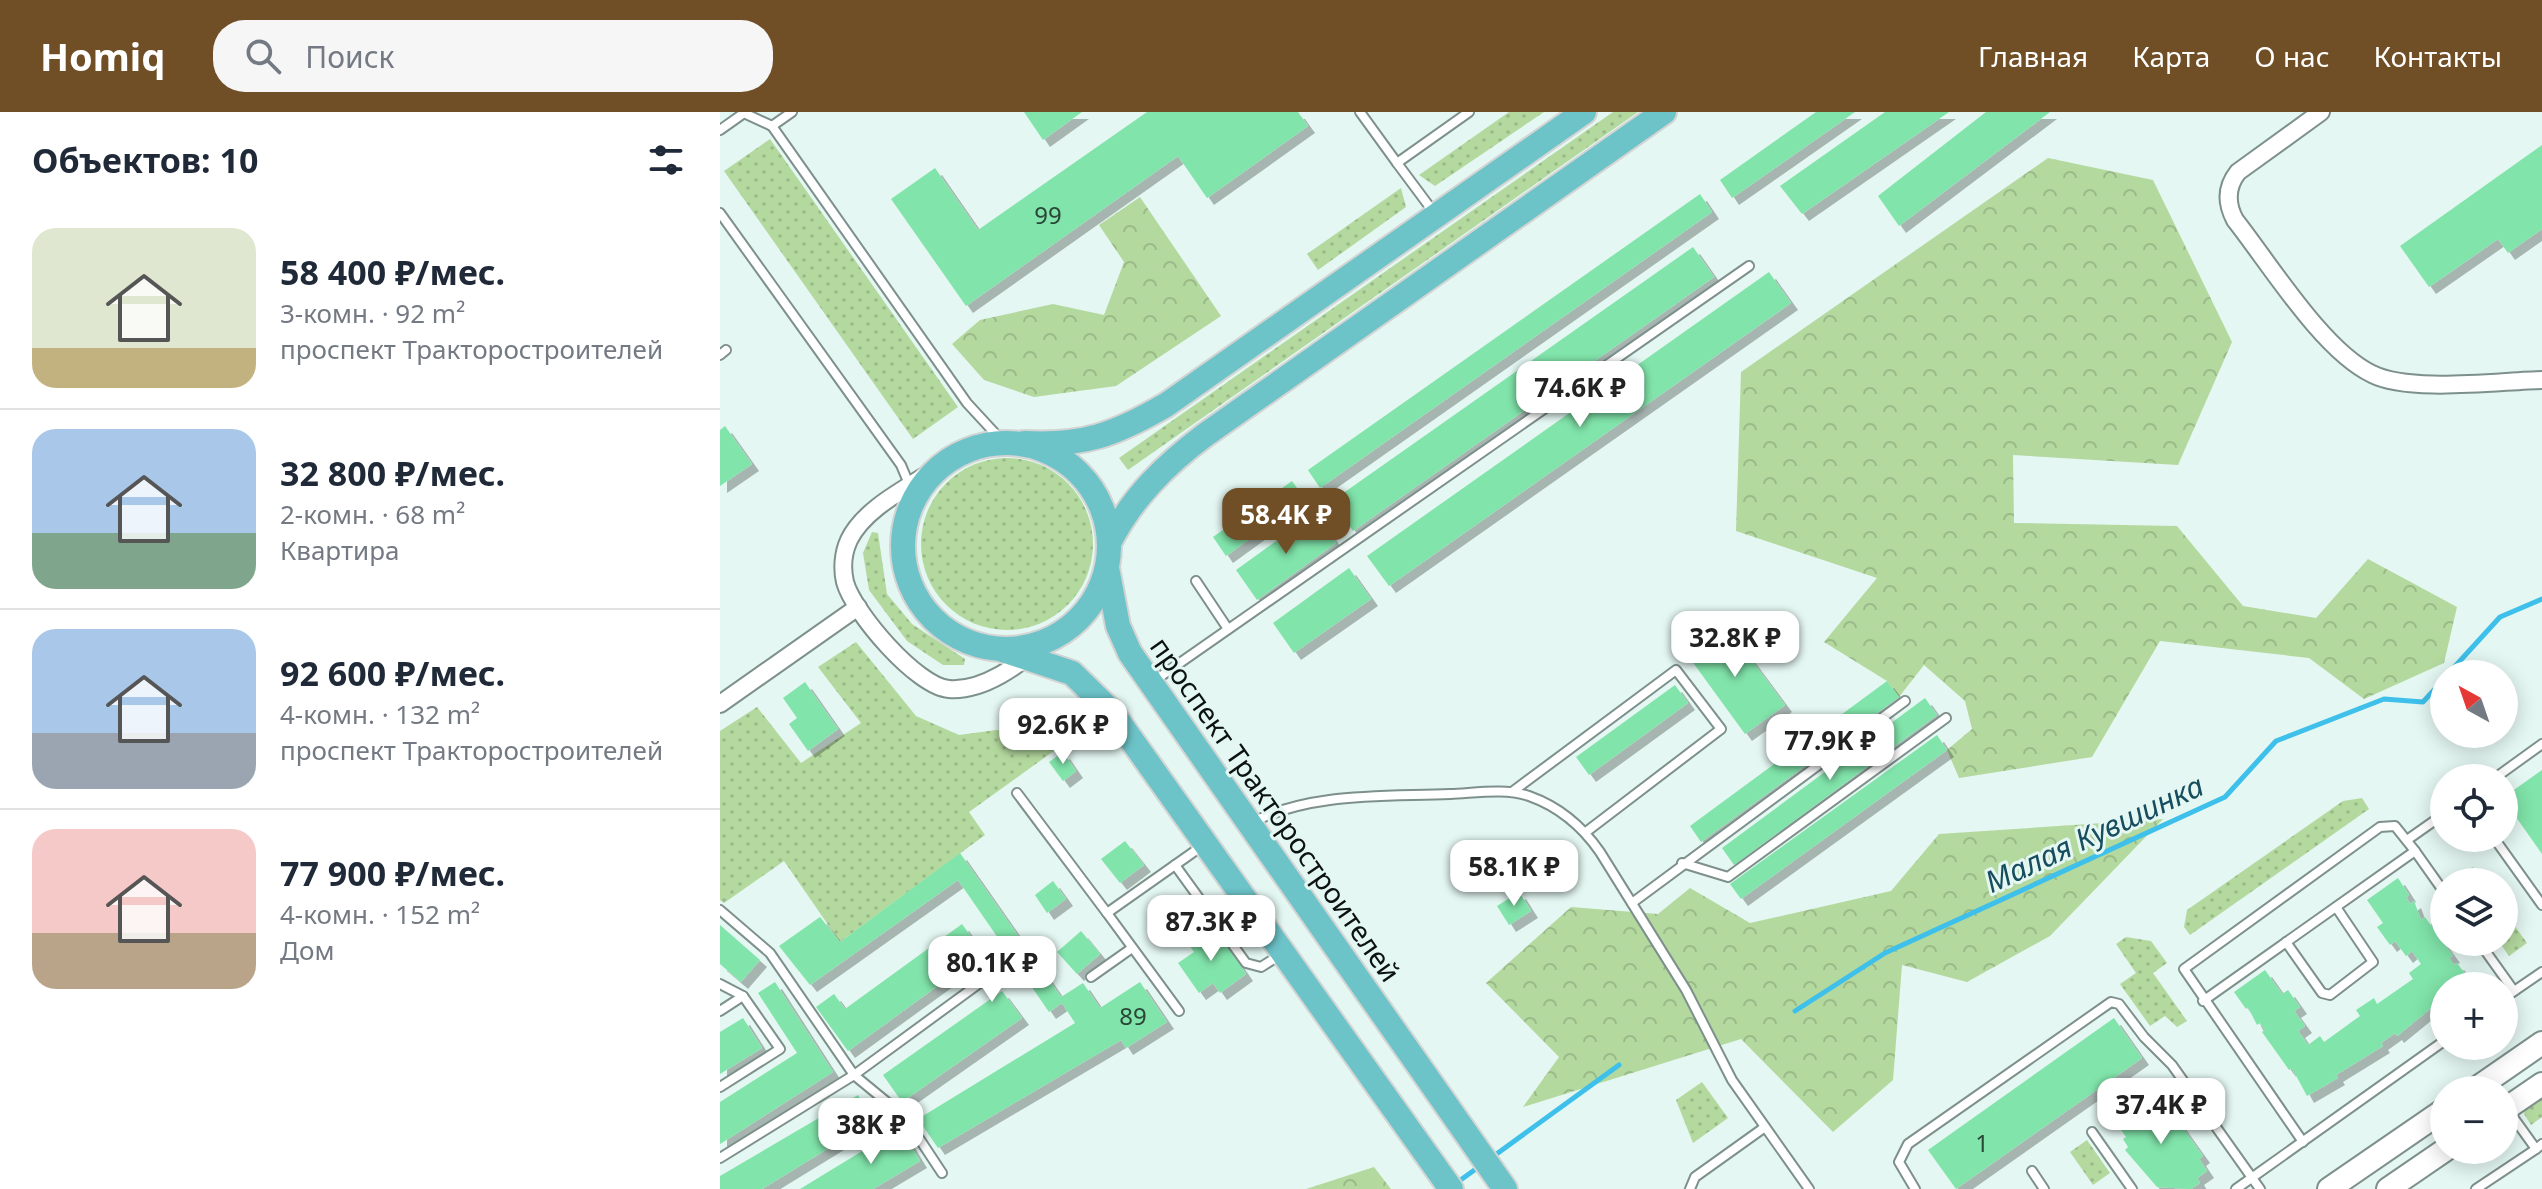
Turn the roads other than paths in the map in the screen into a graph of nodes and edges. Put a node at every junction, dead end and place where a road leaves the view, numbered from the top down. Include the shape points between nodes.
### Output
1 (792, 112) edge
2 (1360, 112) edge
3 (1469, 112) edge
4 (1584, 112) edge
5 (1664, 112) edge
6 (2321, 112) edge
7 (772, 126) junction
8 (720, 130) edge
9 (1397, 163) junction
10 (720, 213) edge
11 (1436, 216) junction
12 (1749, 266) dead end
13 (2542, 380) edge
14 (1013, 442) junction
15 (913, 490) junction
16 (1110, 541) junction
17 (1107, 568) junction
18 (1196, 581) dead end
19 (858, 607) junction
20 (1228, 629) junction
21 (1051, 639) junction
22 (1003, 650) junction
23 (1028, 657) junction
24 (1150, 684) junction
25 (722, 698) edge
26 (1905, 701) dead end
27 (1946, 718) dead end
28 (2542, 744) edge
29 (2514, 764) edge
30 (1512, 792) junction
31 (1017, 793) dead end
32 (1250, 824) junction
33 (2430, 824) edge
34 (1586, 832) junction
35 (2407, 840) junction
36 (1206, 843) junction
37 (2415, 851) junction
38 (2504, 852) edge
39 (1682, 863) junction
40 (1175, 865) junction
41 (2430, 872) edge
42 (1632, 903) junction
43 (2542, 905) edge
44 (2336, 907) junction
45 (720, 910) edge
46 (1107, 913) junction
47 (2286, 942) junction
48 (1132, 948) junction
49 (1283, 953) junction
50 (1003, 966) dead end
51 (2542, 972) edge
52 (1091, 977) dead end
53 (720, 984) edge
54 (2518, 988) edge
55 (743, 996) junction
56 (2203, 1001) junction
57 (720, 1011) edge
58 (1179, 1011) dead end
59 (2542, 1043) edge
60 (2430, 1051) edge
61 (854, 1075) junction
62 (2494, 1076) edge
63 (2542, 1084) edge
64 (720, 1087) edge
65 (2518, 1100) edge
66 (2430, 1120) edge
67 (2518, 1124) edge
68 (1765, 1127) junction
69 (2092, 1132) dead end
70 (2303, 1142) junction
71 (2539, 1147) edge
72 (720, 1158) edge
73 (2430, 1160) edge
74 (2032, 1171) dead end
75 (942, 1173) dead end
76 (2252, 1178) junction
77 (1451, 1189) edge
78 (1505, 1189) edge
79 (1690, 1189) edge
80 (1809, 1189) edge
81 (1915, 1189) edge
82 (2044, 1189) edge
83 (2132, 1189) edge
84 (2236, 1189) edge
85 (2260, 1189) edge
86 (2329, 1189) edge
87 (2388, 1189) edge
88 (2476, 1189) edge

1 - 7 lane
2 - 9 lane
3 - 9 lane
4 - 11 main road
5 - 16 main road via 1173,459 1124,514
6 - 13 street via 2238,172 2228,202 2235,220 2319,328 2373,376 2423,384
7 - 8 lane via 744,113
7 - 14 lane via 967,403
9 - 11 lane
10 - 15 lane
11 - 14 main road via 1128,427 1064,445
12 - 20 lane
14 - 15 main road via 954,455
14 - 16 main road via 1051,452 1074,467 1093,488
15 - 19 street via 864,521 849,540 844,574
15 - 22 main road via 902,545 917,599 959,638
16 - 17 main road
17 - 21 main road via 1084,614
17 - 24 main road, проспект Тракторостроителей via 1118,626
18 - 20 lane
19 - 23 street via 906,665 948,689 973,686
19 - 25 street
20 - 24 lane
21 - 22 main road
21 - 23 street
22 - 23 main road
23 - 36 main road via 1072,673 1088,686
24 - 32 main road, проспект Тракторостроителей
26 - 39 lane
27 - 39 lane via 1728,877
28 - 29 lane
30 - 32 lane via 1337,798 1271,813
30 - 34 lane via 1548,804
30 - 34 lane via 1676,670 1721,729
31 - 46 lane
32 - 78 main road, проспект Тракторостроителей
33 - 35 lane
34 - 42 lane
35 - 37 lane
35 - 56 lane via 2395,826 2380,827 2186,965 2185,975
36 - 40 lane
36 - 49 main road
37 - 41 lane
37 - 44 lane
38 - 43 lane
39 - 42 lane
40 - 46 lane
40 - 49 lane via 1246,963 1261,967
42 - 68 lane via 1686,990 1726,1070
44 - 47 lane
44 - 47 lane via 2373,962 2341,988 2324,995
45 - 61 lane via 770,953
46 - 48 lane
47 - 56 lane
48 - 52 lane
48 - 58 lane
49 - 77 main road
50 - 61 lane
51 - 54 lane
53 - 55 lane
55 - 57 lane
55 - 64 lane via 780,1049
56 - 70 lane
59 - 62 street
60 - 70 lane
61 - 72 lane
61 - 75 lane via 905,1117
63 - 65 street
66 - 86 street
67 - 71 lane
68 - 79 lane via 1695,1177
68 - 80 lane
69 - 83 lane
70 - 76 lane
71 - 88 lane
73 - 87 street
74 - 82 lane
76 - 81 lane via 2172,1065 2119,1004 2111,1002 1908,1144 1899,1162
76 - 84 lane
76 - 85 lane

